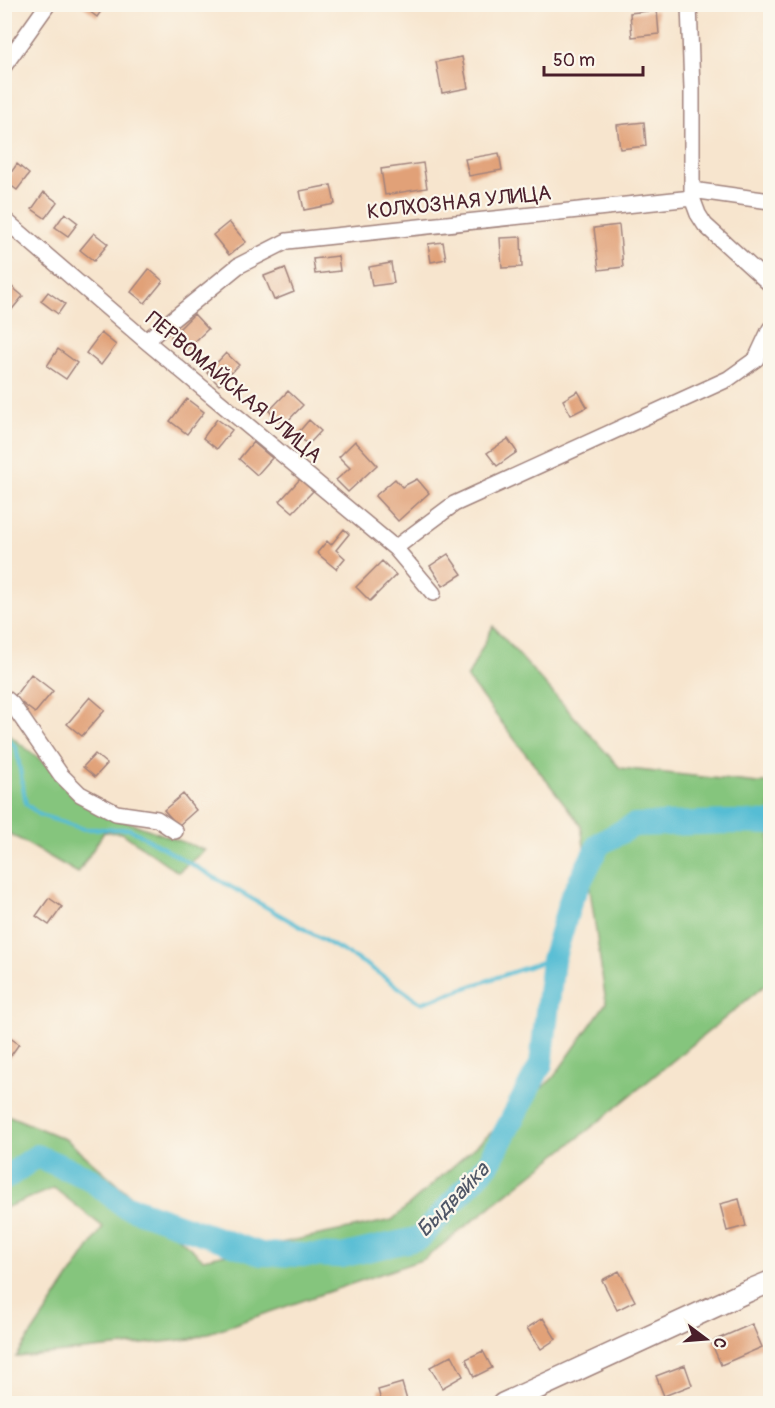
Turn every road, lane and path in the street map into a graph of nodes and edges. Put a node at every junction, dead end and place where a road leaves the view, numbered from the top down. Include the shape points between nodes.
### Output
1 (48, 4) edge
2 (689, 4) edge
3 (4, 66) edge
4 (692, 194) junction
5 (771, 201) edge
6 (4, 219) edge
7 (771, 284) edge
8 (771, 329) edge
9 (146, 341) junction
10 (395, 548) junction
11 (432, 593) dead end
12 (4, 697) edge
13 (175, 831) dead end
14 (771, 1282) edge
15 (503, 1404) edge

1 - 3 street
2 - 4 street
4 - 5 street, КОЛХОЗНАЯ УЛИЦА
4 - 7 street via 705,225
4 - 9 street, КОЛХОЗНАЯ УЛИЦА via 287,241 238,266
6 - 9 street, ПЕРВОМАЙСКАЯ УЛИЦА
8 - 10 street via 756,359 728,379 454,504
9 - 10 street, ПЕРВОМАЙСКАЯ УЛИЦА
10 - 11 street, ПЕРВОМАЙСКАЯ УЛИЦА
12 - 13 street via 61,775 80,794 116,813 157,819
14 - 15 main road

